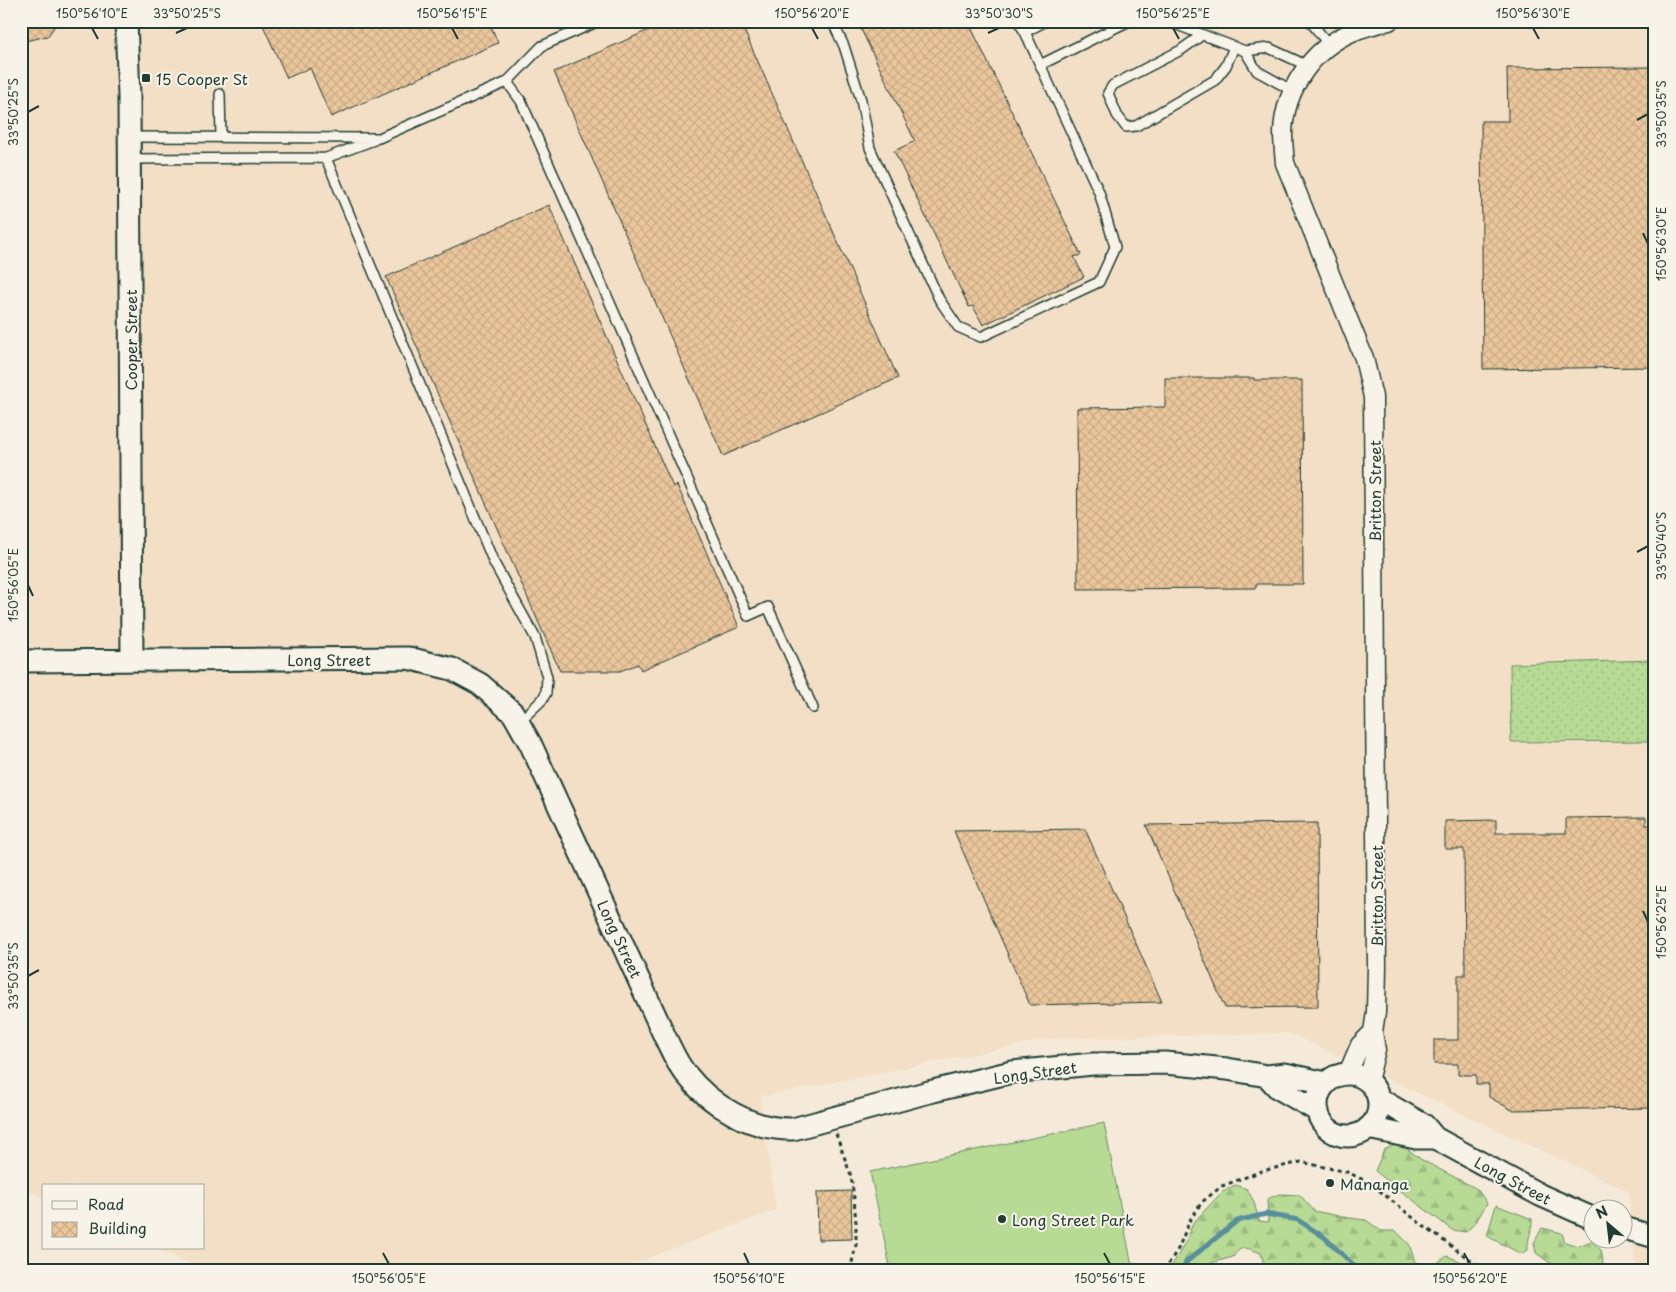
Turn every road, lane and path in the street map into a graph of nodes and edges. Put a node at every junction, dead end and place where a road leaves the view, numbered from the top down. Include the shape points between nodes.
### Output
1 (126, 21) edge
2 (599, 21) edge
3 (832, 21) edge
4 (1018, 21) edge
5 (1046, 21) edge
6 (1129, 21) edge
7 (1167, 21) edge
8 (1310, 21) edge
9 (1389, 21) edge
10 (1025, 32) junction
11 (1202, 34) junction
12 (1330, 45) junction
13 (1234, 47) junction
14 (1245, 51) junction
15 (1040, 65) junction
16 (1308, 66) junction
17 (507, 82) junction
18 (1293, 91) junction
19 (220, 94) dead end
20 (129, 137) junction
21 (221, 137) junction
22 (379, 138) junction
23 (326, 158) junction
24 (129, 159) junction
25 (132, 660) junction
26 (21, 661) edge
27 (813, 708) dead end
28 (518, 723) junction
29 (1373, 1032) junction
30 (1348, 1074) junction
31 (1267, 1076) junction
32 (1326, 1083) junction
33 (1374, 1090) junction
34 (1318, 1111) junction
35 (830, 1120) junction
36 (1368, 1128) junction
37 (1435, 1138) junction
38 (1584, 1215) edge
39 (1634, 1231) edge
40 (1655, 1237) edge
41 (850, 1271) edge
42 (1164, 1271) edge
43 (1486, 1271) edge

1 - 20 street, Cooper Street
2 - 17 lane via 542,46
3 - 15 lane via 844,46 858,91 870,148 939,299 958,327 981,337 1099,282 1115,247 1099,192
4 - 10 lane
5 - 10 lane
6 - 15 lane
7 - 11 lane
8 - 12 lane
9 - 12 street, Britton Street via 1353,31
10 - 15 lane
11 - 13 lane
11 - 13 lane via 1181,50 1113,85 1108,93 1126,127 1136,126 1215,80 1226,66
12 - 16 street, Britton Street
13 - 14 lane
14 - 16 lane via 1269,48
14 - 18 lane via 1257,71
16 - 18 street, Britton Street
17 - 22 lane
17 - 27 lane via 526,110 748,616 768,607
18 - 29 street, Britton Street via 1283,133 1285,163 1359,343 1373,397 1377,967
19 - 21 lane
20 - 21 lane
20 - 24 street, Cooper Street
21 - 22 lane
22 - 23 lane
23 - 24 lane
23 - 28 lane via 494,563 535,637 548,677 546,693
24 - 25 street, Cooper Street
25 - 26 street, Long Street
25 - 28 street, Long Street via 408,658 452,669 480,684 513,713
28 - 35 street, Long Street via 665,1037 685,1073 708,1098 740,1118 775,1130 793,1130
29 - 30 street via 1360,1045
29 - 33 street, Britton Street via 1376,1050
30 - 32 street
30 - 33 street via 1359,1076
31 - 32 street, Long Street via 1285,1074
31 - 34 street via 1278,1088
31 - 35 street, Long Street via 1165,1063 1093,1064 1012,1072
32 - 34 street via 1317,1102
33 - 36 street via 1379,1110
33 - 37 street, Long Street via 1424,1125
34 - 36 street via 1325,1125 1338,1134 1359,1134
35 - 41 path via 851,1176 856,1245
36 - 37 street, Long Street via 1416,1138
37 - 38 street, Long Street via 1540,1195
39 - 40 street
42 - 43 path via 1202,1202 1222,1186 1262,1171 1301,1162 1347,1172 1370,1183

